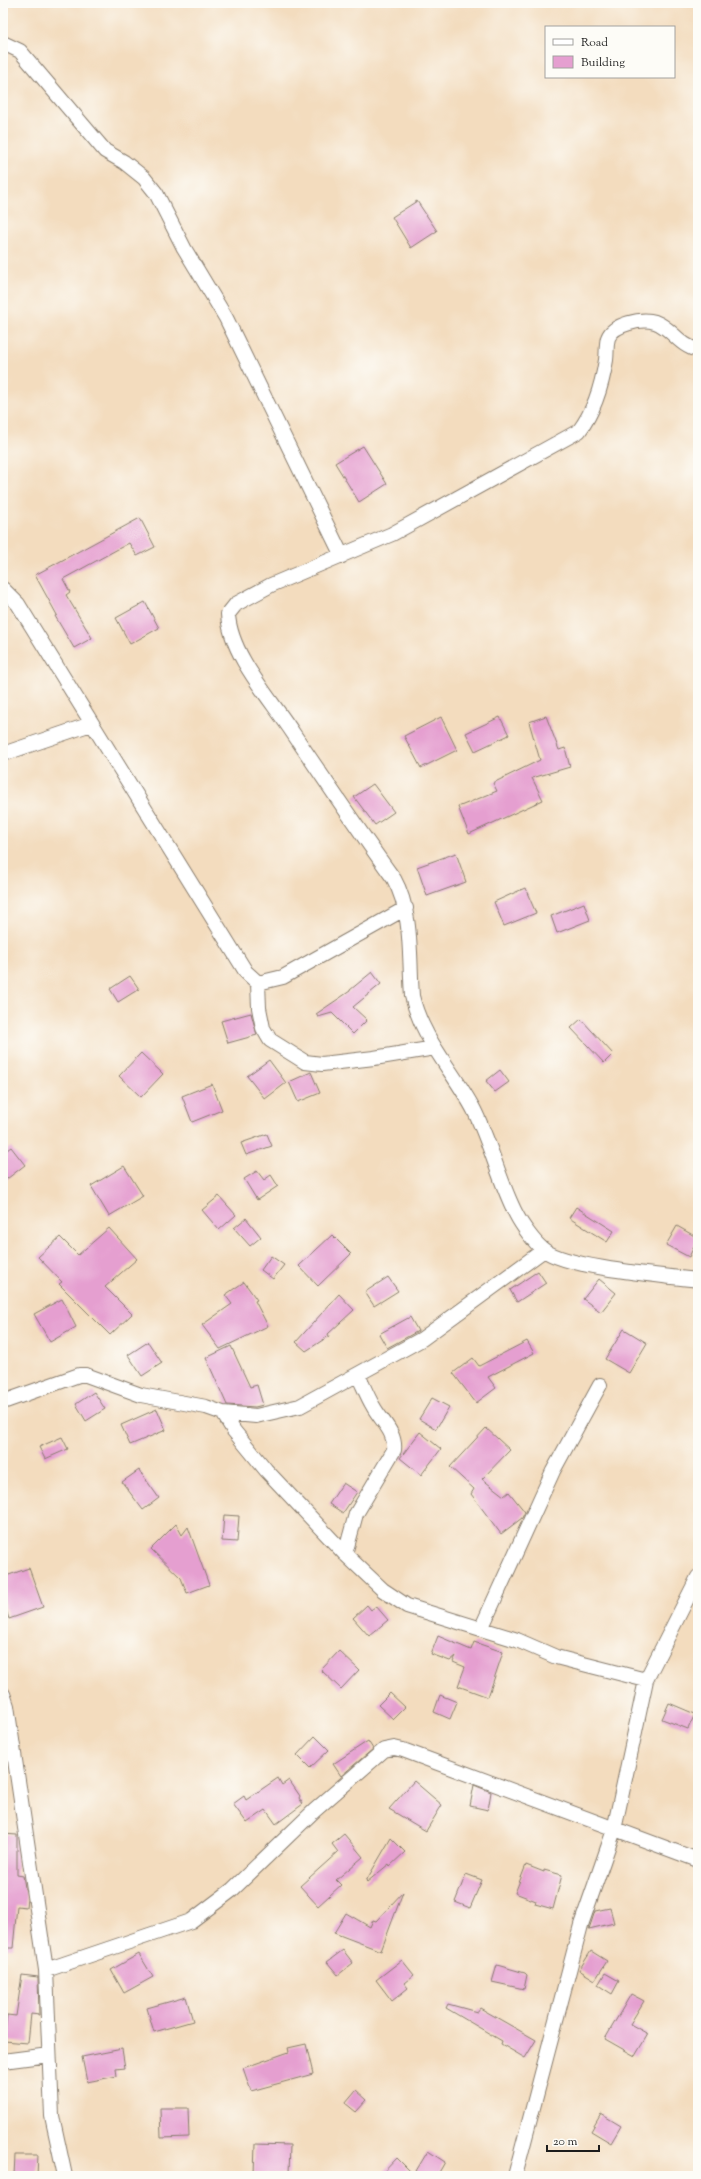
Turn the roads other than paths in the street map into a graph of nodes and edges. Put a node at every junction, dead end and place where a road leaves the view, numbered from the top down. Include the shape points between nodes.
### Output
1 (3, 43) edge
2 (698, 350) edge
3 (342, 556) junction
4 (3, 589) edge
5 (91, 724) junction
6 (3, 754) edge
7 (406, 908) junction
8 (258, 983) junction
9 (435, 1048) junction
10 (544, 1250) junction
11 (698, 1280) edge
12 (358, 1374) junction
13 (600, 1385) dead end
14 (3, 1402) edge
15 (223, 1413) junction
16 (345, 1554) junction
17 (698, 1577) edge
18 (481, 1628) junction
19 (646, 1680) junction
20 (3, 1694) edge
21 (614, 1830) junction
22 (698, 1860) edge
23 (46, 1970) junction
24 (49, 2055) junction
25 (3, 2061) edge
26 (65, 2176) edge
27 (516, 2176) edge

1 - 3 street via 20,52 105,151 144,178 156,192 184,248 226,318
2 - 3 street via 687,348 656,322 645,320 616,330 608,338 599,393 589,418 579,431 392,534
3 - 7 street via 271,585 236,604 228,614 229,626 243,659 334,796 394,879 402,893
4 - 5 street via 18,604
5 - 6 street
5 - 8 street via 246,972
7 - 8 street via 283,977
7 - 9 street via 412,996 421,1024
8 - 9 street via 263,1028 270,1040 305,1062 322,1064
9 - 10 street via 461,1085 479,1120 516,1215
10 - 11 street via 561,1259 607,1268
10 - 12 street via 422,1339
12 - 15 street via 300,1406 256,1416
12 - 16 street via 373,1406 395,1442 394,1450 356,1514
13 - 18 street via 554,1471
14 - 15 street via 86,1374 141,1395 206,1407
15 - 16 street via 234,1431 266,1470
16 - 18 street via 383,1590 407,1606
17 - 19 street
18 - 19 street via 556,1657
19 - 21 street
20 - 23 street via 7,1706
21 - 22 street
21 - 23 street via 403,1750 384,1750 314,1811 232,1890 191,1921
21 - 27 street via 581,1925
23 - 24 street
24 - 25 street
24 - 26 street via 52,2116

